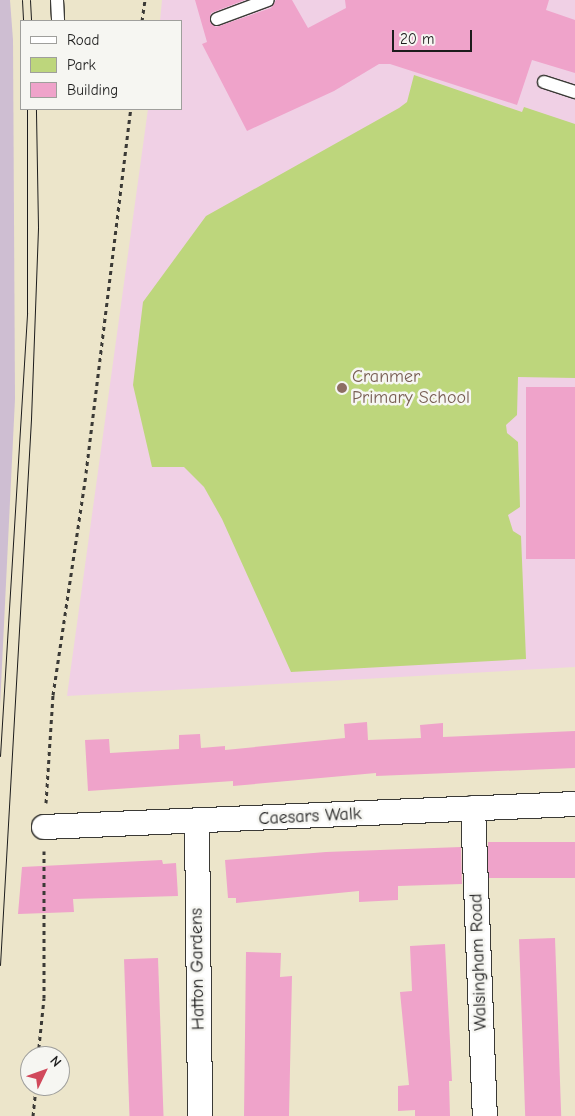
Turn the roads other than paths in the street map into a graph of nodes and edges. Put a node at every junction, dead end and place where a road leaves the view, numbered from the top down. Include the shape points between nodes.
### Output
1 (57, 0) edge
2 (268, 0) edge
3 (217, 19) dead end
4 (58, 20) edge
5 (544, 82) dead end
6 (575, 92) edge
7 (575, 804) edge
8 (473, 808) junction
9 (197, 822) junction
10 (44, 827) road end
11 (200, 1116) edge
12 (485, 1116) edge

1 - 4 lane
2 - 3 lane
5 - 6 lane
7 - 8 street, Caesars Walk
8 - 9 street, Caesars Walk
8 - 12 street, Walsingham Road
9 - 10 street, Caesars Walk
9 - 11 street, Hatton Gardens

